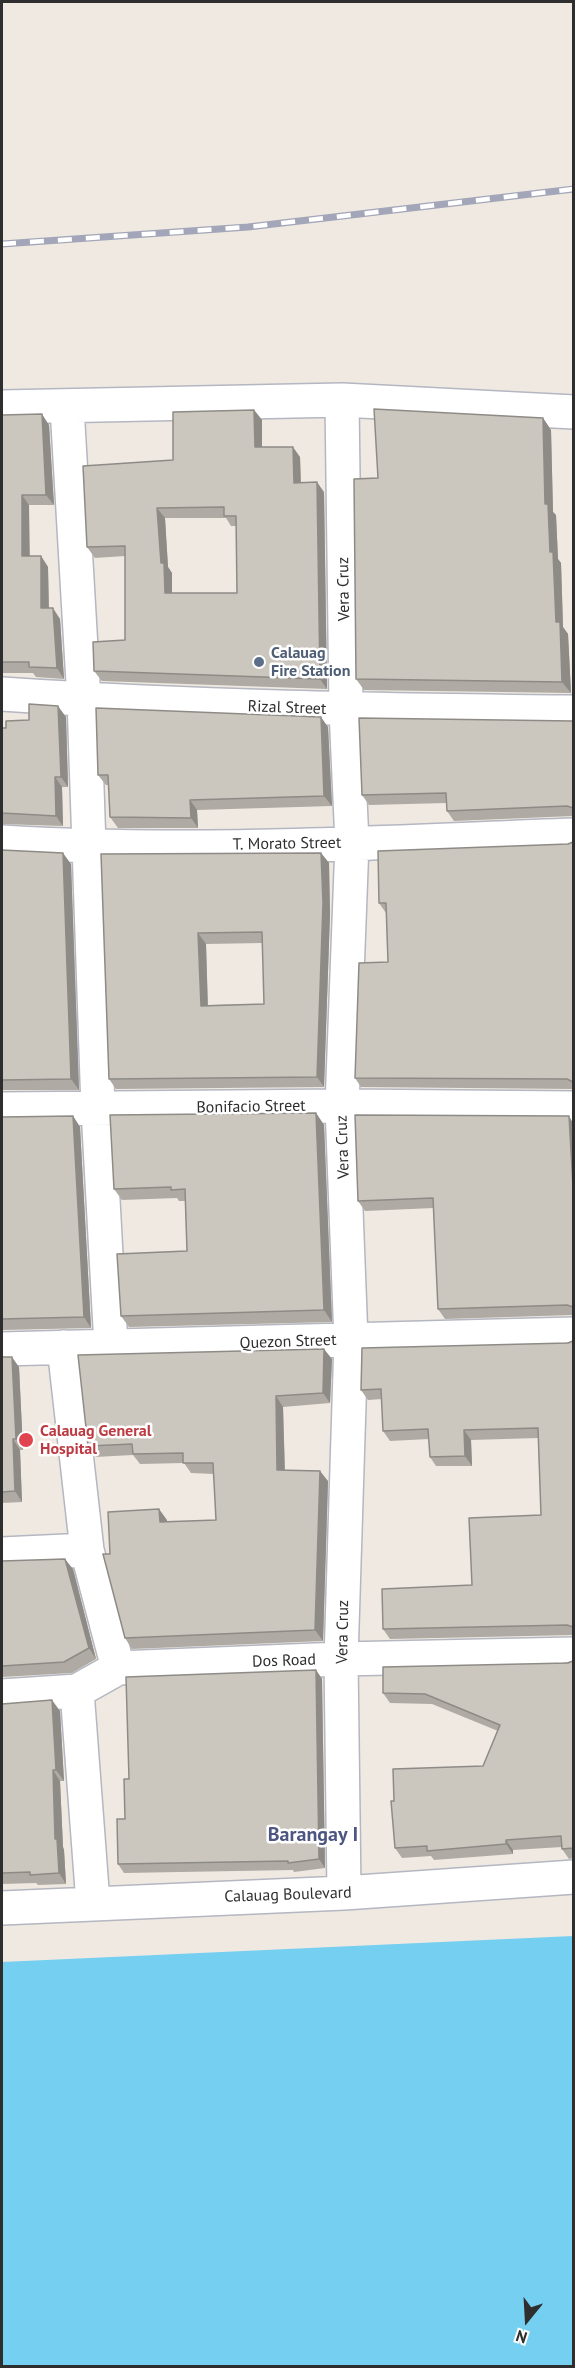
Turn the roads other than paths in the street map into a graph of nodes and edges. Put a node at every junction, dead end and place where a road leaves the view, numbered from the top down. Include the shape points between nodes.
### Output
1 (342, 400) junction
2 (2, 407) edge
3 (67, 407) junction
4 (573, 412) edge
5 (2, 694) edge
6 (84, 700) junction
7 (346, 710) junction
8 (573, 712) edge
9 (573, 836) edge
10 (2, 842) edge
11 (352, 843) junction
12 (88, 848) junction
13 (342, 1106) junction
14 (573, 1108) edge
15 (2, 1109) edge
16 (98, 1109) junction
17 (573, 1334) edge
18 (351, 1340) junction
19 (64, 1347) junction
20 (111, 1347) junction
21 (2, 1349) edge
22 (87, 1550) junction
23 (2, 1554) edge
24 (573, 1654) edge
25 (342, 1659) junction
26 (118, 1668) junction
27 (77, 1691) junction
28 (2, 1696) edge
29 (573, 1877) edge
30 (344, 1893) junction
31 (93, 1903) junction
32 (2, 1908) edge

1 - 3 street
1 - 4 street
1 - 7 street, Vera Cruz
2 - 3 street
3 - 6 street
5 - 6 street, Rizal Street
6 - 7 street, Rizal Street
6 - 12 street
7 - 8 street, Rizal Street
7 - 11 street, Vera Cruz
9 - 11 street, T. Morato Street
10 - 12 street, T. Morato Street
11 - 12 street, T. Morato Street
11 - 13 street, Vera Cruz
12 - 16 street
13 - 14 street, Bonifacio Street
13 - 16 street, Bonifacio Street
13 - 18 street, Vera Cruz
15 - 16 street, Bonifacio Street
16 - 20 street
17 - 18 street, Quezon Street
18 - 20 street, Quezon Street
18 - 25 street, Vera Cruz
19 - 20 street, Quezon Street
19 - 21 street, Quezon Street
19 - 22 street
22 - 23 street
22 - 26 street
24 - 25 street, Dos Road
25 - 26 street, Dos Road
25 - 30 street, Vera Cruz
26 - 27 street, Dos Road
27 - 28 street, Dos Road
27 - 31 street
29 - 30 street, Calauag Boulevard
30 - 31 street, Calauag Boulevard
31 - 32 street, Calauag Boulevard

